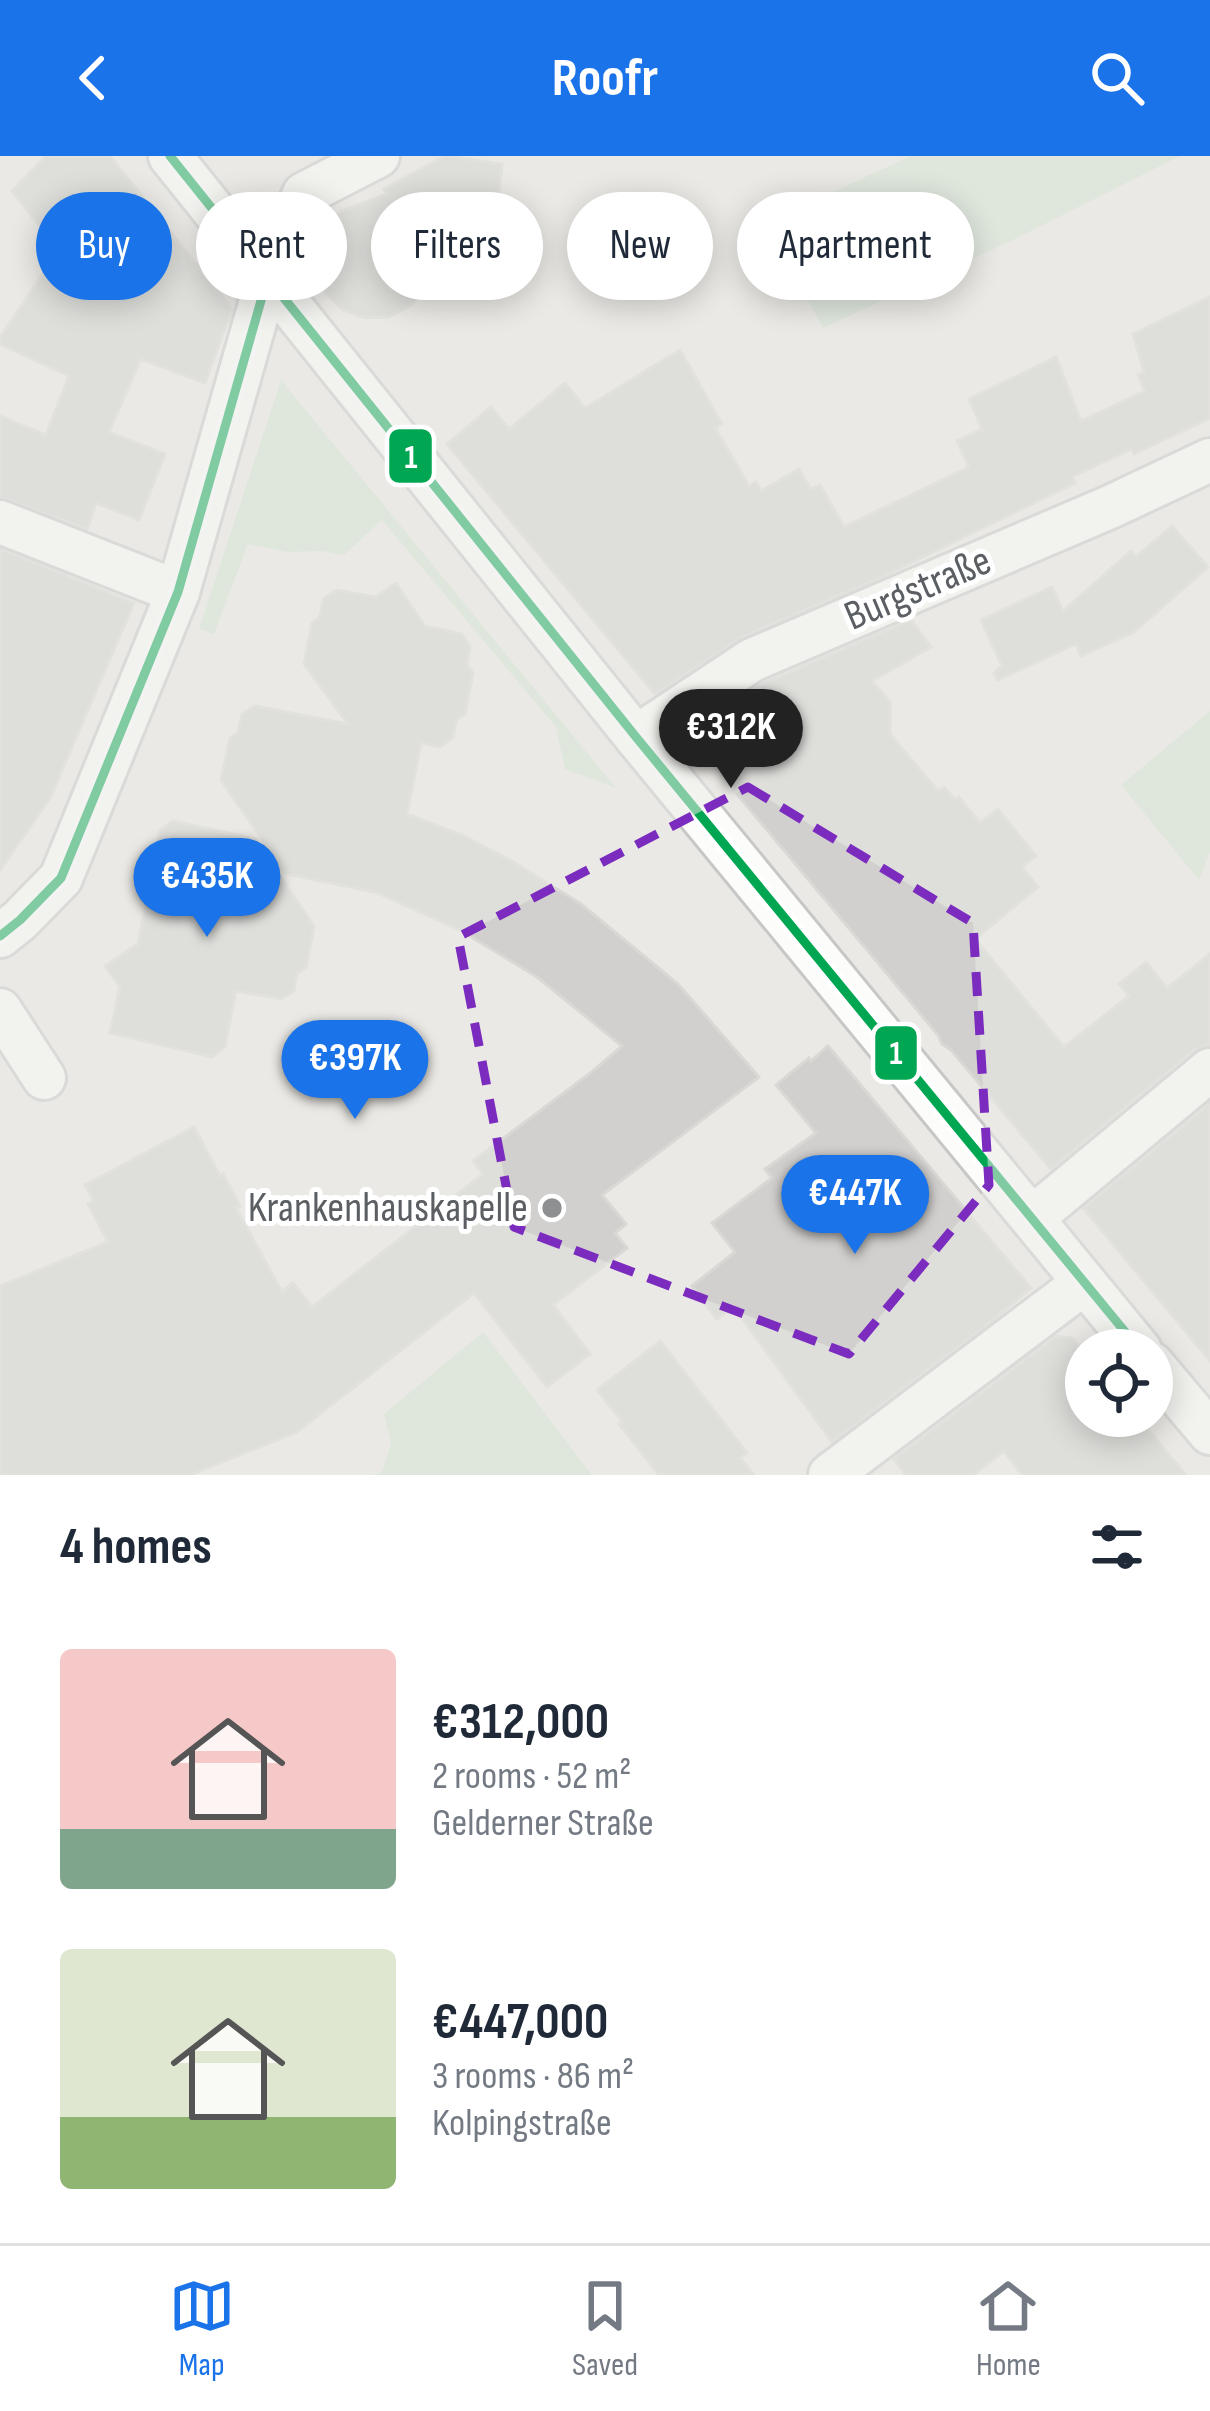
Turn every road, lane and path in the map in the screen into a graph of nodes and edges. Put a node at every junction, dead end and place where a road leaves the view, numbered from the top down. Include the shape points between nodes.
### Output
1 (170, 156) edge
2 (378, 156) edge
3 (199, 192) edge
4 (308, 192) edge
5 (261, 300) edge
6 (287, 300) edge
7 (1210, 460) edge
8 (0, 522) edge
9 (178, 592) junction
10 (636, 737) junction
11 (0, 936) edge
12 (0, 1010) edge
13 (1210, 1070) edge
14 (44, 1078) dead end
15 (1032, 1218) junction
16 (1084, 1283) junction
17 (1122, 1329) edge
18 (1173, 1389) edge
19 (1210, 1433) edge
20 (830, 1475) edge

1 - 3 street
2 - 4 street
5 - 9 street
6 - 10 street
7 - 10 street, Burgstraße via 752,660
8 - 9 street
9 - 11 street via 61,878
10 - 15 street
12 - 14 street
13 - 15 street
15 - 16 street
16 - 17 street
16 - 20 street
18 - 19 street

